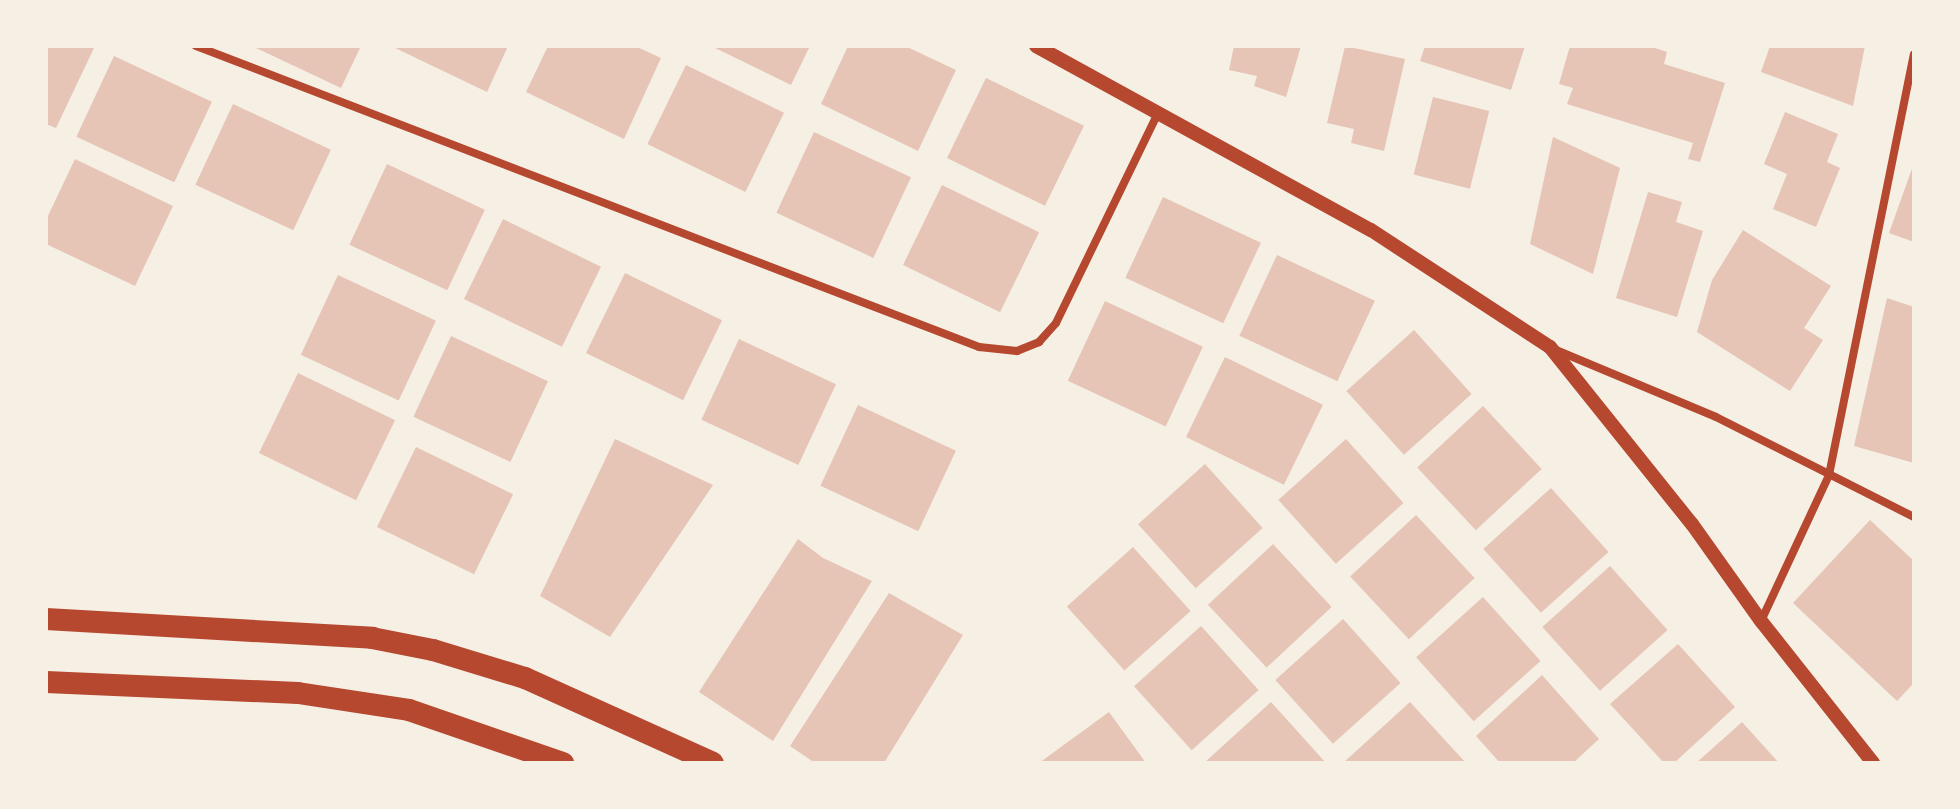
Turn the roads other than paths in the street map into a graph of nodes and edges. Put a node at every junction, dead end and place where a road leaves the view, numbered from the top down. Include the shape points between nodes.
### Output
1 (196, 46) edge
2 (1036, 46) edge
3 (1914, 54) edge
4 (1159, 110) junction
5 (1550, 347) junction
6 (1829, 475) junction
7 (1914, 517) edge
8 (46, 619) edge
9 (1761, 621) junction
10 (46, 682) edge
11 (563, 763) edge
12 (713, 763) edge
13 (1873, 763) edge

1 - 4 street via 979,347 1017,351 1039,342 1056,323
2 - 4 street
3 - 6 street
4 - 5 street via 1371,230
5 - 6 street via 1716,417
5 - 9 street via 1692,524
6 - 7 street
6 - 9 street
8 - 12 highway via 372,638 433,650 525,678
9 - 13 street
10 - 11 highway via 298,693 409,710

